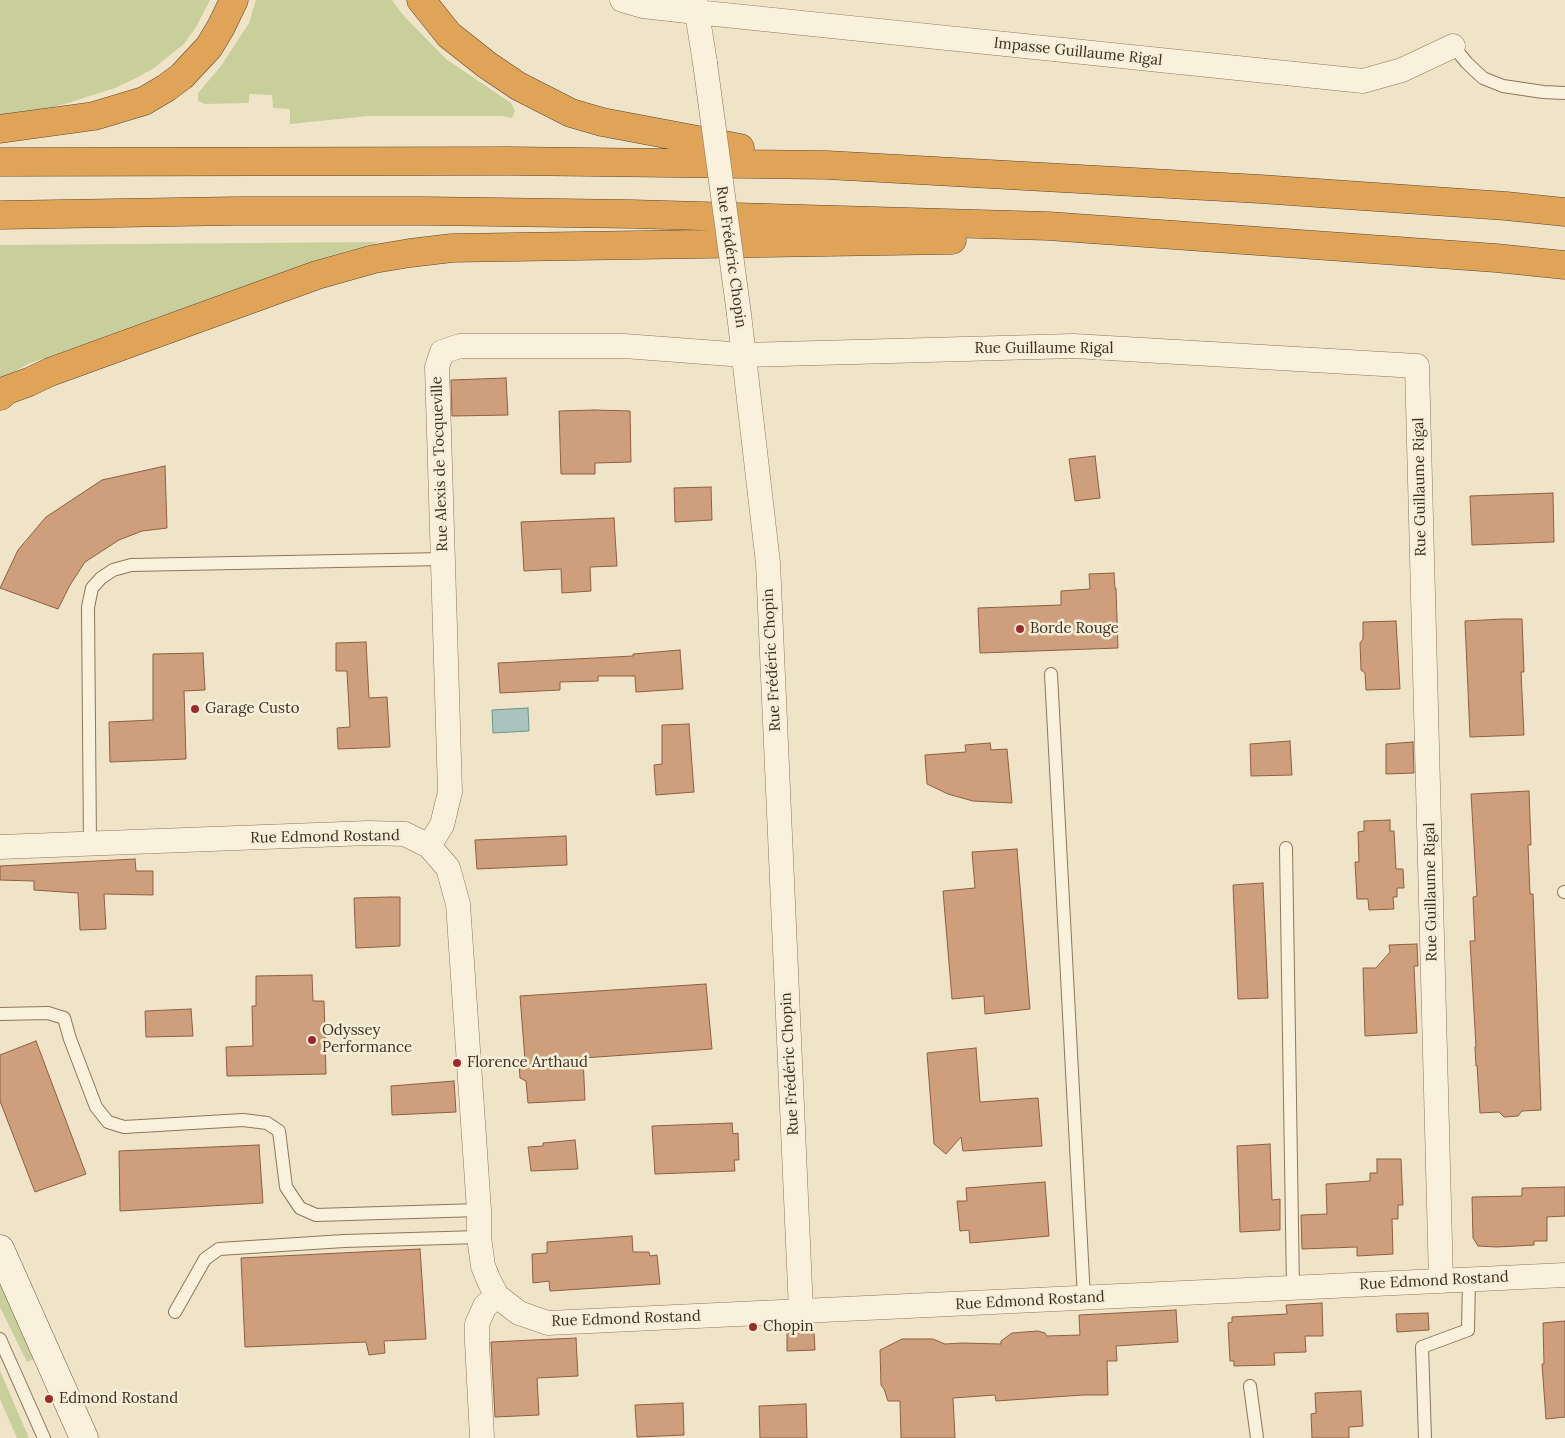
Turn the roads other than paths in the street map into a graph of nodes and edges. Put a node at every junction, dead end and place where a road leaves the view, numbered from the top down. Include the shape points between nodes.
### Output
1 (234, 0) edge
2 (421, 0) edge
3 (622, 0) edge
4 (696, 6) edge
5 (1454, 46) joint
6 (1565, 93) edge
7 (0, 129) edge
8 (0, 162) edge
9 (827, 165) junction
10 (1565, 212) edge
11 (0, 215) edge
12 (1197, 236) junction
13 (1565, 265) edge
14 (744, 355) junction
15 (29, 382) junction
16 (0, 396) edge
17 (0, 416) edge
18 (443, 559) junction
19 (1051, 674) dead end
20 (90, 844) junction
21 (429, 846) junction
22 (0, 847) edge
23 (1286, 848) dead end
24 (0, 1014) edge
25 (479, 1210) junction
26 (479, 1237) junction
27 (0, 1249) edge
28 (1565, 1275) edge
29 (1469, 1280) junction
30 (1440, 1281) junction
31 (1293, 1288) junction
32 (497, 1296) junction
33 (1084, 1298) junction
34 (175, 1312) dead end
35 (801, 1312) junction
36 (0, 1339) edge
37 (1250, 1386) dead end
38 (44, 1438) edge
39 (84, 1438) edge
40 (482, 1438) edge
41 (1257, 1438) edge
42 (1425, 1438) edge

1 - 7 highway via 209,47 182,76 144,101 94,116
2 - 9 highway via 449,34 487,65 518,86 571,113 602,122
3 - 4 street via 643,6
4 - 5 street, Impasse Guillaume Rigal via 1364,81 1402,70
4 - 14 street, Rue Frédéric Chopin, bridge
5 - 6 lane via 1483,78 1503,86
8 - 9 highway via 510,161
9 - 10 highway via 1260,189
11 - 12 highway via 236,211 632,214 1048,226
12 - 13 highway
12 - 15 highway via 452,248 374,259 317,275
14 - 18 street, Rue Alexis de Tocqueville via 614,346 460,346 442,352 437,367
14 - 30 street, Rue Guillaume Rigal via 1074,346 1417,366
14 - 35 street, Rue Frédéric Chopin via 768,563
15 - 16 highway
15 - 17 highway
18 - 20 lane via 131,564 101,578 92,588 88,606
18 - 21 street, Rue Alexis de Tocqueville via 450,792 442,825
19 - 33 lane
20 - 21 street, Rue Edmond Rostand via 369,833 406,834
20 - 22 street, Rue Edmond Rostand
21 - 25 street, Rue Edmond Rostand via 448,868 458,904
23 - 31 lane
24 - 25 lane via 48,1013 64,1018 96,1107 108,1122 124,1127 243,1120 267,1124 279,1131 286,1187 300,1208 316,1215
25 - 26 street, Rue Edmond Rostand
26 - 32 street, Rue Edmond Rostand via 483,1266
26 - 34 lane via 219,1248 204,1259
27 - 39 main road
28 - 29 street, Rue Edmond Rostand
29 - 30 street, Rue Edmond Rostand
29 - 42 lane via 1468,1330 1422,1348
30 - 31 street, Rue Edmond Rostand
31 - 33 street, Rue Edmond Rostand
32 - 35 street, Rue Edmond Rostand via 519,1313 548,1323
32 - 40 street via 484,1306 477,1324
33 - 35 street, Rue Edmond Rostand
36 - 38 lane
37 - 41 lane

